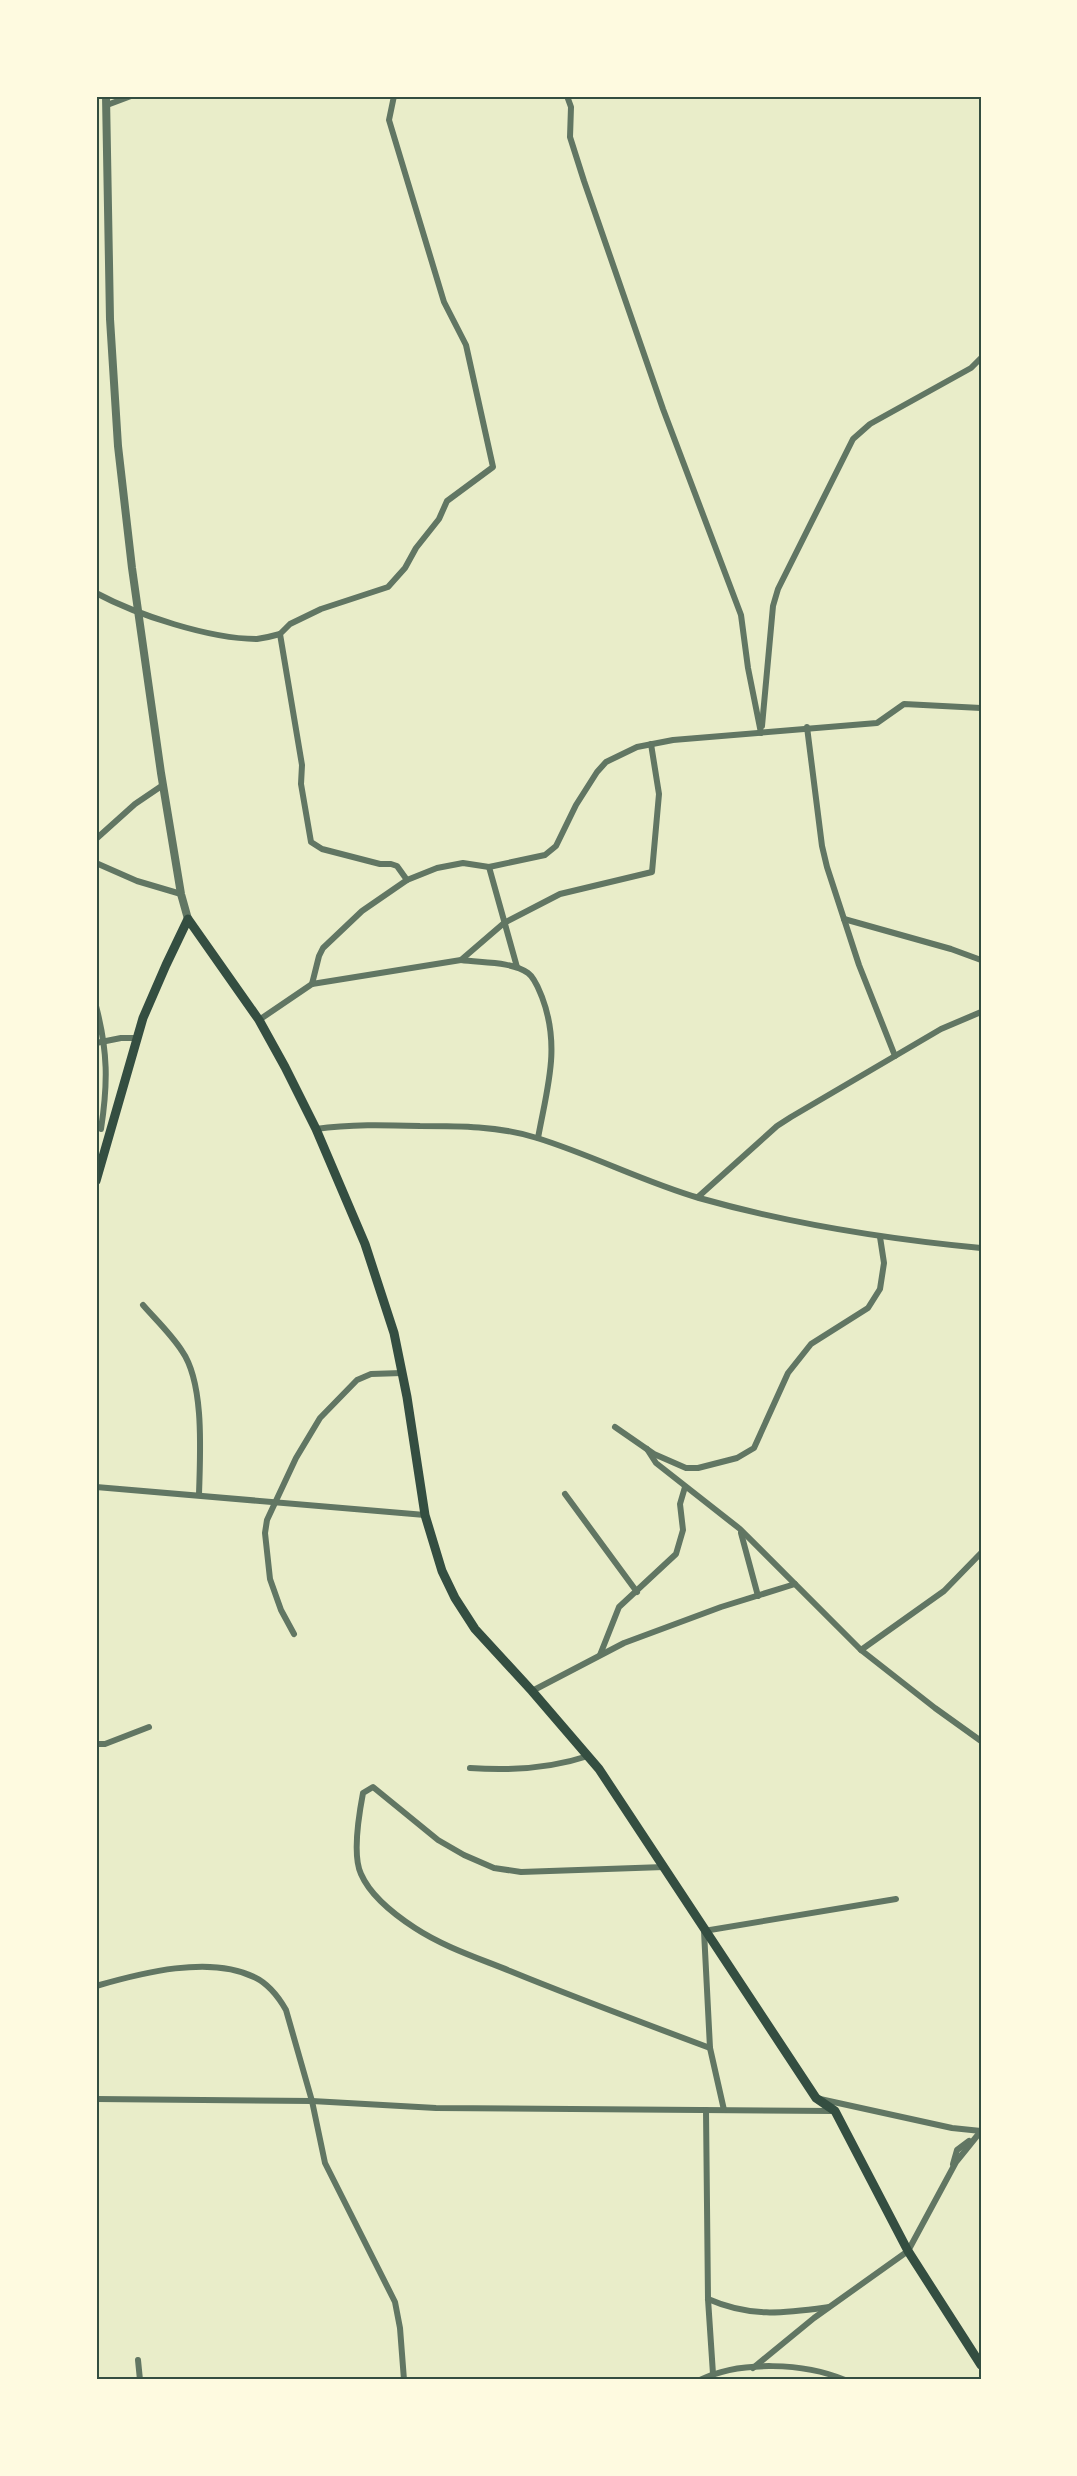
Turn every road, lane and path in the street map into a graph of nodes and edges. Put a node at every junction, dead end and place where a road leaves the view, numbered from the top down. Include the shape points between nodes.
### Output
1 (131, 96) edge
2 (394, 96) edge
3 (567, 96) edge
4 (107, 100) edge
5 (981, 358) edge
6 (96, 593) edge
7 (138, 610) junction
8 (280, 634) junction
9 (981, 708) edge
10 (807, 728) junction
11 (761, 733) junction
12 (651, 744) junction
13 (163, 785) junction
14 (96, 839) edge
15 (96, 863) edge
16 (489, 867) junction
17 (407, 880) junction
18 (181, 894) junction
19 (188, 919) junction
20 (844, 920) junction
21 (504, 923) junction
22 (461, 960) junction
23 (981, 960) edge
24 (517, 967) junction
25 (312, 984) junction
26 (96, 1006) edge
27 (981, 1012) edge
28 (259, 1020) junction
29 (136, 1038) junction
30 (100, 1042) edge
31 (895, 1056) junction
32 (316, 1129) junction
33 (102, 1130) edge
34 (538, 1138) junction
35 (96, 1181) edge
36 (698, 1197) junction
37 (880, 1238) junction
38 (981, 1248) edge
39 (143, 1305) dead end
40 (402, 1373) junction
41 (615, 1428) dead end
42 (647, 1449) junction
43 (96, 1487) edge
44 (685, 1487) junction
45 (565, 1494) dead end
46 (199, 1495) junction
47 (277, 1502) junction
48 (425, 1515) junction
49 (740, 1529) junction
50 (981, 1553) edge
51 (795, 1584) junction
52 (637, 1592) junction
53 (758, 1596) junction
54 (294, 1634) dead end
55 (861, 1650) junction
56 (600, 1655) junction
57 (532, 1691) junction
58 (149, 1727) dead end
59 (981, 1741) edge
60 (96, 1744) edge
61 (588, 1756) junction
62 (470, 1768) dead end
63 (664, 1867) junction
64 (896, 1899) dead end
65 (704, 1931) junction
66 (96, 1986) edge
67 (710, 2048) junction
68 (816, 2098) junction
69 (96, 2099) edge
70 (312, 2101) junction
71 (706, 2110) junction
72 (724, 2110) junction
73 (835, 2111) junction
74 (981, 2131) edge
75 (948, 2179) junction
76 (908, 2251) junction
77 (708, 2298) junction
78 (830, 2307) junction
79 (138, 2360) dead end
80 (981, 2366) edge
81 (753, 2368) junction
82 (713, 2374) junction
83 (140, 2380) edge
84 (404, 2380) edge
85 (700, 2380) edge
86 (845, 2380) edge

1 - 4 street
2 - 8 street via 389,120 444,302 466,345 493,467 447,501 439,519 388,587 321,609 290,624
3 - 11 street via 571,107 570,136 584,181 663,410 741,615
4 - 7 street via 112,378
5 - 11 street via 971,368 870,424 853,438 778,589
6 - 7 street
7 - 8 street via 206,632 258,639
7 - 13 street
8 - 17 street via 311,842 322,849 397,867
9 - 10 street via 904,704 877,723
10 - 11 street
10 - 20 street via 822,846
11 - 12 street
12 - 16 street via 616,756 597,772 556,846 545,855
12 - 21 street via 659,795 652,872 560,894
13 - 14 street
13 - 18 street
15 - 18 street
16 - 17 street via 464,863
16 - 21 street
17 - 25 street via 362,910 323,948
18 - 19 street
19 - 28 main road
19 - 29 main road
20 - 23 street
20 - 31 street
21 - 22 street
21 - 24 street
22 - 24 street
22 - 25 street
24 - 34 street via 531,974 549,1016 553,1053
25 - 28 street
26 - 30 street
27 - 31 street via 941,1029
28 - 32 main road
29 - 30 street
29 - 33 main road
30 - 33 street via 107,1079
31 - 36 street via 777,1126
32 - 34 street via 362,1125 461,1126
32 - 40 main road via 369,1255
33 - 35 main road
34 - 36 street
36 - 37 street
37 - 38 street
37 - 42 street via 884,1263 880,1289 868,1308 811,1344 788,1373 754,1448 737,1458 698,1468 686,1468
39 - 46 street via 183,1352 193,1371 199,1419
40 - 47 street via 371,1374 357,1380 320,1418 296,1458
40 - 48 main road
41 - 42 street
42 - 44 street via 656,1463
43 - 46 street
44 - 49 street
44 - 52 street via 680,1504 683,1530 676,1554
45 - 52 street
46 - 47 street
47 - 48 street
47 - 54 street via 265,1533 270,1578
48 - 57 main road via 442,1571 456,1598 475,1629
49 - 51 street
49 - 53 street
50 - 55 street via 944,1591
51 - 53 street
51 - 55 street
52 - 56 street via 619,1607
53 - 56 street
55 - 59 street
56 - 57 street
57 - 61 main road
58 - 60 street
61 - 62 street via 538,1768
61 - 63 main road
63 - 65 main road
63 - 67 street via 521,1872 494,1868 438,1840 373,1787 363,1793 357,1852 360,1873 373,1893 414,1928 550,1988
64 - 65 street
65 - 67 street
65 - 68 main road
66 - 70 street via 143,1973 204,1967 256,1977 286,2010
67 - 72 street
68 - 73 main road
68 - 74 street
69 - 70 street
70 - 71 street via 436,2108
70 - 84 street via 326,2163 395,2302
71 - 72 street
71 - 77 street
72 - 73 street
73 - 76 main road
75 - 75 street via 957,2150 981,2132 957,2162
75 - 76 street
76 - 78 street
76 - 80 main road
77 - 78 street via 729,2308 764,2313
77 - 82 street
78 - 81 street
79 - 83 street
81 - 82 street
81 - 86 street via 809,2368
82 - 85 street

